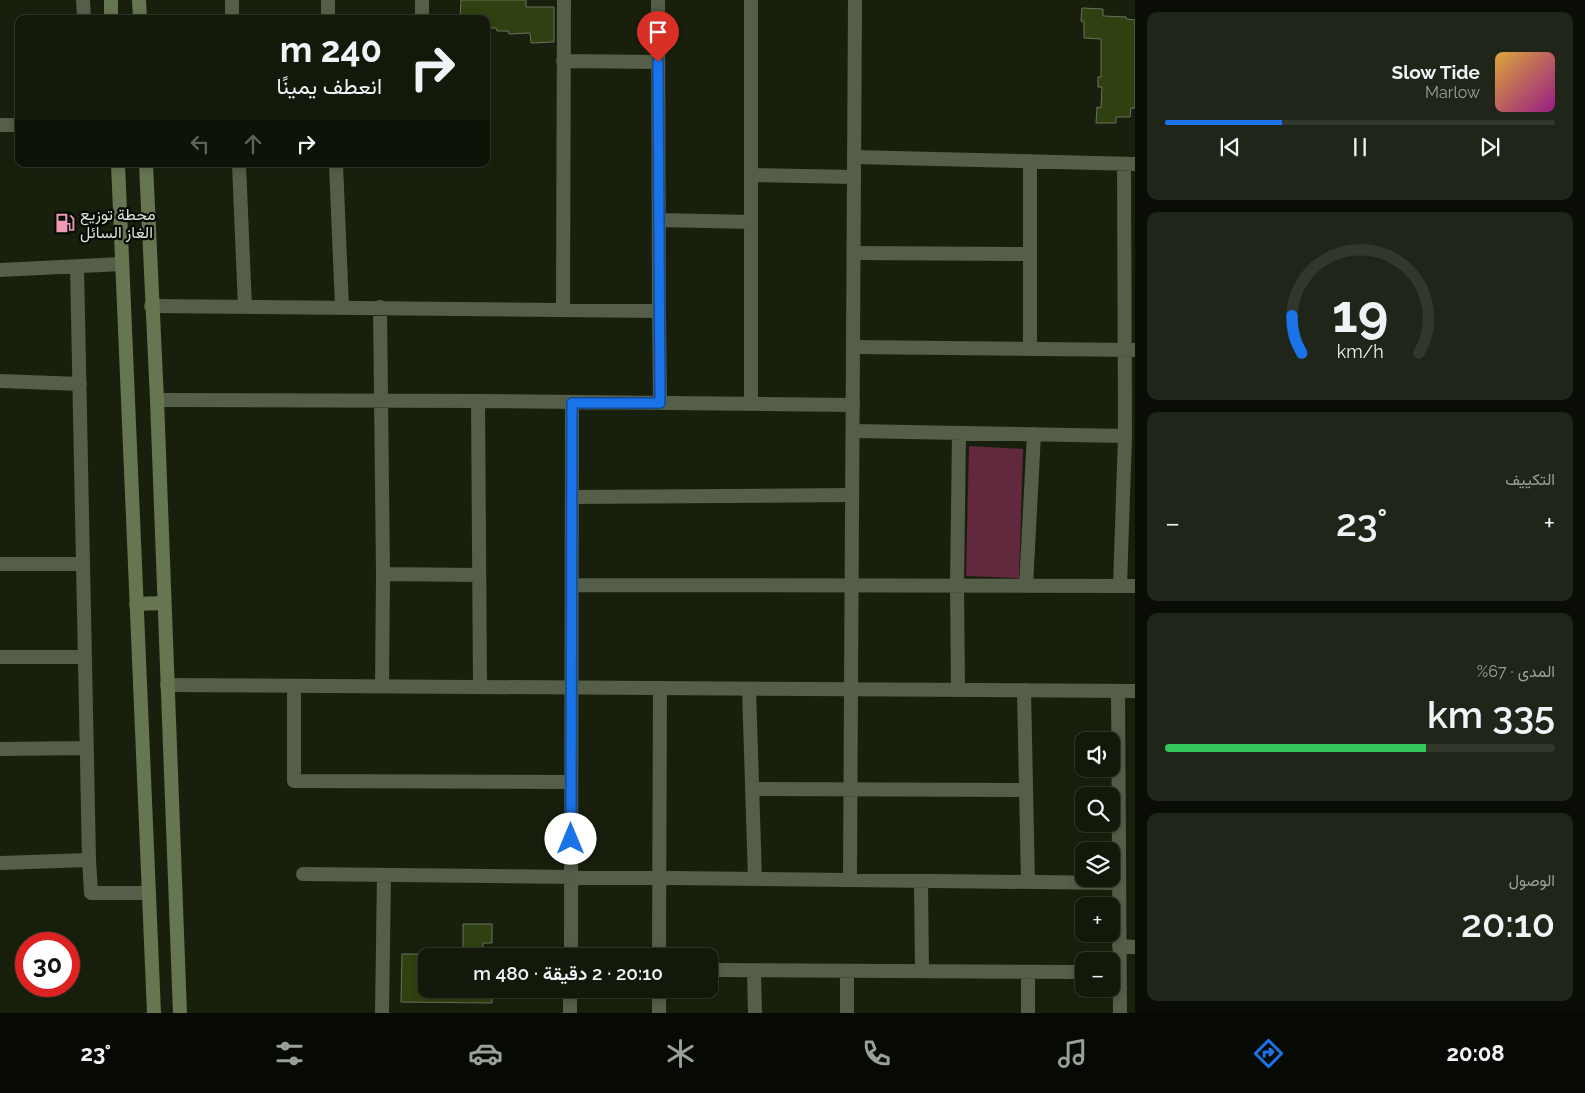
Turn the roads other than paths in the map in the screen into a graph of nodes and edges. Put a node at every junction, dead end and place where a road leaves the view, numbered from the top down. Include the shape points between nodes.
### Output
1 (83, 0) edge
2 (111, 0) edge
3 (139, 0) edge
4 (232, 0) edge
5 (328, 0) edge
6 (422, 0) edge
7 (564, 0) edge
8 (658, 0) edge
9 (752, 0) edge
10 (855, 0) edge
11 (84, 15) edge
12 (112, 15) edge
13 (140, 15) edge
14 (232, 15) edge
15 (328, 15) edge
16 (422, 15) edge
17 (563, 61) junction
18 (658, 62) junction
19 (15, 125) edge
20 (0, 126) edge
21 (854, 157) junction
22 (1030, 162) junction
23 (1129, 164) edge
24 (118, 167) edge
25 (146, 167) edge
26 (238, 167) edge
27 (336, 167) edge
28 (751, 174) junction
29 (854, 177) junction
30 (659, 220) junction
31 (751, 222) junction
32 (854, 253) junction
33 (1030, 254) junction
34 (122, 264) junction
35 (77, 266) junction
36 (0, 270) edge
37 (151, 306) junction
38 (245, 307) junction
39 (342, 307) junction
40 (380, 307) junction
41 (563, 310) junction
42 (659, 311) junction
43 (853, 347) junction
44 (1030, 348) junction
45 (1130, 350) edge
46 (0, 381) edge
47 (80, 384) junction
48 (157, 400) junction
49 (380, 400) junction
50 (478, 401) junction
51 (572, 403) junction
52 (660, 403) junction
53 (1130, 403) edge
54 (751, 404) junction
55 (853, 405) junction
56 (853, 431) junction
57 (959, 433) junction
58 (1034, 434) junction
59 (1125, 436) junction
60 (852, 495) junction
61 (572, 497) junction
62 (0, 564) edge
63 (83, 564) junction
64 (383, 574) junction
65 (479, 575) junction
66 (572, 585) junction
67 (852, 585) junction
68 (957, 585) junction
69 (1026, 586) junction
70 (1120, 586) junction
71 (1135, 586) edge
72 (164, 603) junction
73 (136, 604) junction
74 (0, 657) edge
75 (85, 657) junction
76 (167, 685) junction
77 (294, 686) junction
78 (382, 686) junction
79 (480, 687) junction
80 (571, 687) junction
81 (660, 688) junction
82 (749, 688) junction
83 (851, 689) junction
84 (958, 690) junction
85 (1024, 690) junction
86 (1118, 691) junction
87 (1135, 691) edge
88 (87, 748) junction
89 (0, 749) edge
90 (571, 782) junction
91 (752, 789) junction
92 (850, 790) junction
93 (1026, 790) junction
94 (1119, 842) edge
95 (89, 860) junction
96 (0, 863) edge
97 (303, 874) dead end
98 (384, 875) junction
99 (571, 877) junction
100 (660, 878) junction
101 (755, 879) junction
102 (850, 880) junction
103 (921, 881) junction
104 (1028, 882) junction
105 (1075, 883) edge
106 (1119, 887) edge
107 (149, 893) junction
108 (1119, 946) junction
109 (1135, 947) edge
110 (570, 948) edge
111 (659, 948) edge
112 (1118, 952) edge
113 (718, 970) edge
114 (754, 971) junction
115 (847, 971) junction
116 (922, 972) junction
117 (1028, 972) junction
118 (1075, 972) edge
119 (1118, 997) edge
120 (570, 998) edge
121 (659, 998) edge
122 (154, 1013) edge
123 (180, 1013) edge
124 (382, 1013) edge
125 (570, 1013) edge
126 (659, 1013) edge
127 (755, 1013) edge
128 (847, 1013) edge
129 (1028, 1013) edge
130 (1120, 1013) edge

1 - 11 street
2 - 12 main road
3 - 13 main road
4 - 14 street
5 - 15 street
6 - 16 street
7 - 17 street
8 - 18 street
9 - 28 street
10 - 21 street
17 - 18 street
17 - 41 street
18 - 30 street
19 - 20 street
21 - 22 street
21 - 29 street
22 - 23 street
22 - 33 street
23 - 45 street
24 - 34 main road
25 - 37 main road
26 - 38 street
27 - 39 street
28 - 29 street
28 - 31 street
29 - 32 street
30 - 31 street
30 - 42 street
31 - 54 street
32 - 33 street
32 - 43 street
33 - 44 street
34 - 35 street
34 - 73 main road
35 - 36 street
35 - 47 street
37 - 38 street
37 - 48 main road
38 - 39 street
39 - 40 street
40 - 41 street
40 - 49 street
41 - 42 street
42 - 52 street
43 - 44 street
43 - 55 street
44 - 45 street
45 - 53 street
46 - 47 street
47 - 63 street
48 - 49 street
48 - 72 main road
49 - 50 street
49 - 64 street
50 - 51 street
50 - 65 street
51 - 52 street
51 - 61 street
52 - 54 street
53 - 59 street
54 - 55 street
55 - 56 street
56 - 57 street
56 - 60 street
57 - 58 street
57 - 68 street
58 - 59 street
58 - 69 street
59 - 70 street
60 - 61 street
60 - 67 street
61 - 66 street
62 - 63 street
63 - 75 street
64 - 65 street
64 - 78 street
65 - 79 street
66 - 67 street
66 - 80 street
67 - 68 street
67 - 83 street
68 - 69 street
68 - 84 street
69 - 70 street
70 - 71 street
72 - 73 main road
72 - 76 main road
73 - 107 main road
74 - 75 street
75 - 88 street
76 - 77 street
76 - 123 main road
77 - 78 street
77 - 90 street via 294,781
78 - 79 street
79 - 80 street
80 - 81 street
80 - 90 street
81 - 82 street
81 - 100 street
82 - 83 street
82 - 91 street
83 - 84 street
83 - 92 street
84 - 85 street
85 - 86 street
85 - 93 street
86 - 87 street
86 - 94 street
88 - 89 street
88 - 95 street
90 - 99 street
91 - 92 street
91 - 101 street
92 - 93 street
92 - 102 street
93 - 104 street
95 - 96 street
95 - 107 street via 91,894
97 - 98 street
98 - 99 street
98 - 124 street
99 - 100 street
99 - 110 street
100 - 101 street
100 - 111 street
101 - 102 street
102 - 103 street
103 - 104 street
103 - 116 street
104 - 105 street
106 - 108 street
107 - 122 main road
108 - 109 street
108 - 112 street
113 - 114 street
114 - 115 street
114 - 127 street
115 - 116 street
115 - 128 street
116 - 117 street
117 - 118 street
117 - 129 street
119 - 130 street
120 - 125 street
121 - 126 street

